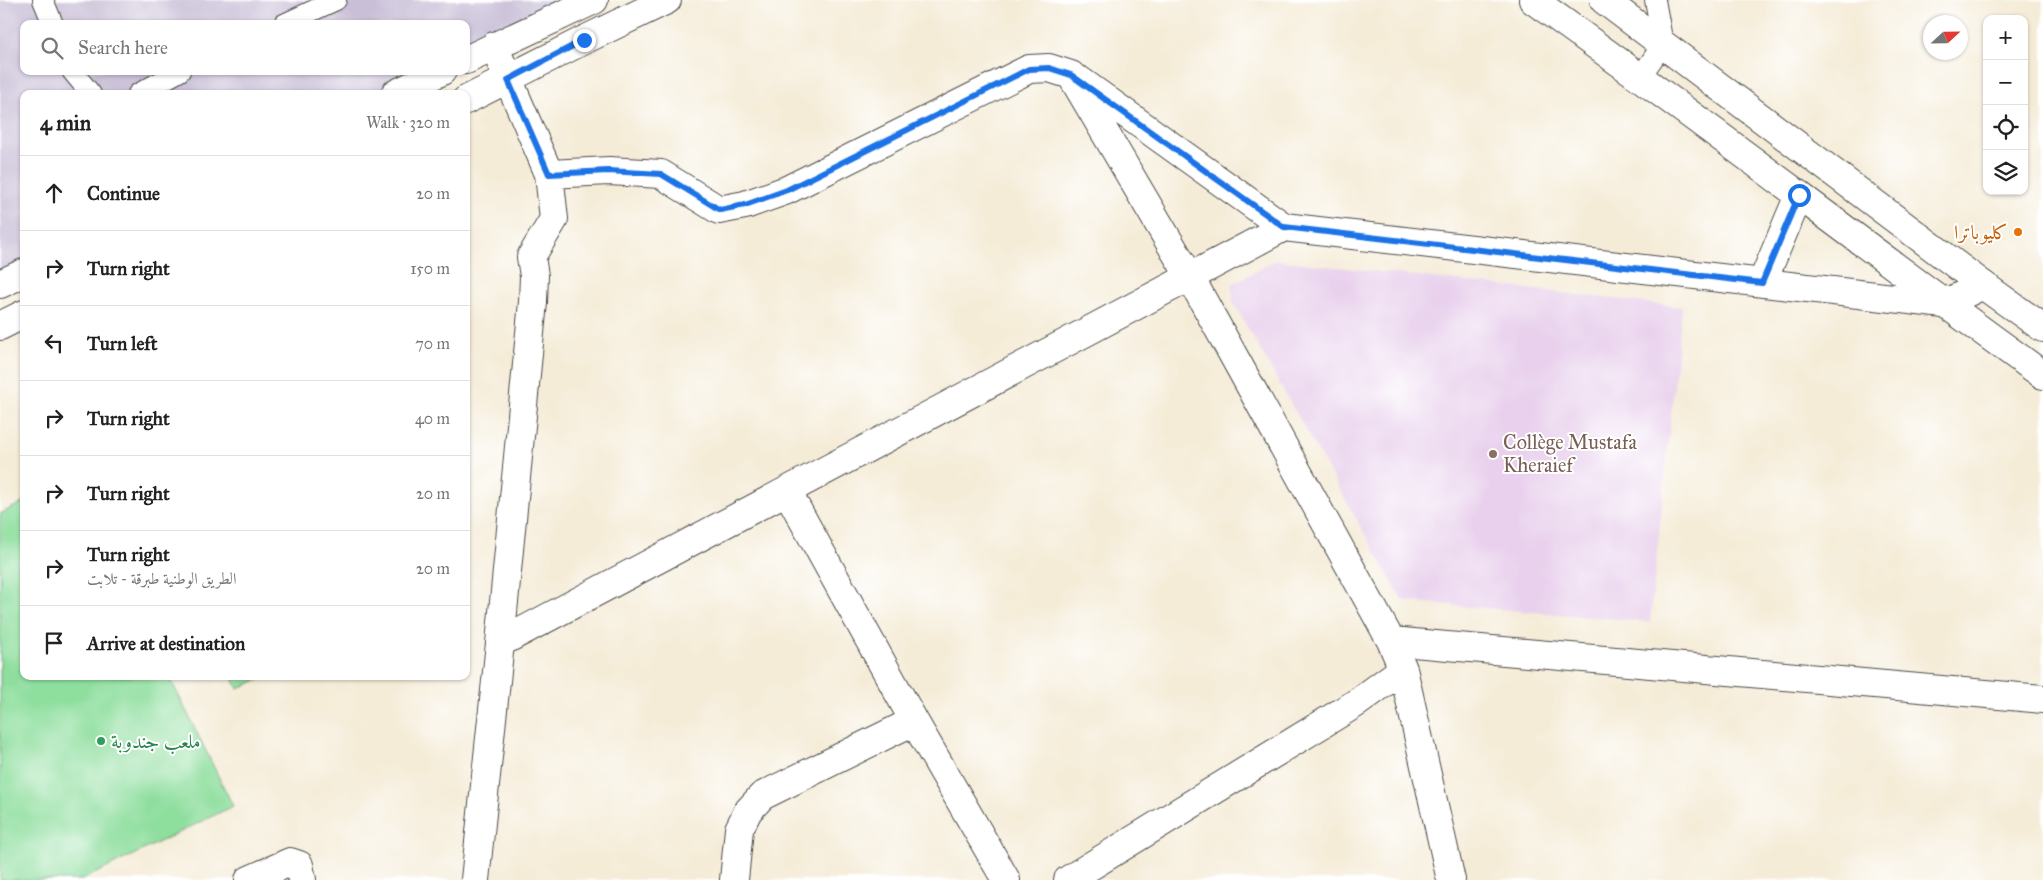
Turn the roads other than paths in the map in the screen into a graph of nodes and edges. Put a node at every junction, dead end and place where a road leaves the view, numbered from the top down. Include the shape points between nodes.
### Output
1 (44, 0) edge
2 (336, 0) edge
3 (667, 0) edge
4 (1533, 0) edge
5 (1604, 0) edge
6 (1655, 0) edge
7 (578, 4) edge
8 (52, 20) edge
9 (293, 20) edge
10 (584, 40) junction
11 (1662, 44) junction
12 (494, 46) junction
13 (470, 58) edge
14 (75, 75) edge
15 (173, 75) edge
16 (434, 75) edge
17 (1071, 75) junction
18 (1640, 76) junction
19 (508, 80) junction
20 (88, 90) edge
21 (145, 90) edge
22 (403, 90) edge
23 (470, 98) edge
24 (549, 174) junction
25 (1799, 195) junction
26 (1284, 227) junction
27 (20, 275) edge
28 (1190, 277) junction
29 (1762, 283) junction
30 (0, 284) edge
31 (1983, 285) junction
32 (1944, 304) junction
33 (20, 316) edge
34 (0, 326) edge
35 (2043, 328) edge
36 (2043, 375) edge
37 (787, 491) junction
38 (1391, 640) junction
39 (500, 643) junction
40 (1403, 669) junction
41 (2043, 699) edge
42 (914, 721) junction
43 (249, 880) edge
44 (302, 880) edge
45 (475, 880) edge
46 (734, 880) edge
47 (1006, 880) edge
48 (1068, 880) edge
49 (1451, 880) edge

1 - 8 lane
2 - 9 lane
3 - 10 street
4 - 18 street
5 - 11 street
6 - 11 lane
7 - 10 street
7 - 12 street
10 - 19 street
11 - 18 lane
11 - 31 street
12 - 13 street
12 - 19 street
14 - 20 lane
15 - 21 lane
16 - 22 street
17 - 24 street via 1049,68 1029,69 787,190 720,210 661,174 608,171
17 - 26 street
17 - 28 street
18 - 25 street
19 - 23 street
19 - 24 street
24 - 39 street via 554,219 530,257 534,276 533,302
25 - 29 street
25 - 32 street
26 - 28 street
26 - 29 street
27 - 30 street
28 - 37 street
28 - 38 street
29 - 32 street
31 - 32 street
31 - 35 street
32 - 36 street
33 - 34 street
37 - 39 street
37 - 42 street
38 - 40 street
38 - 41 street
39 - 45 street
40 - 48 street via 1358,702
40 - 49 street
42 - 46 street via 762,796 748,811 739,829
42 - 47 street
43 - 44 street via 295,862 299,865

